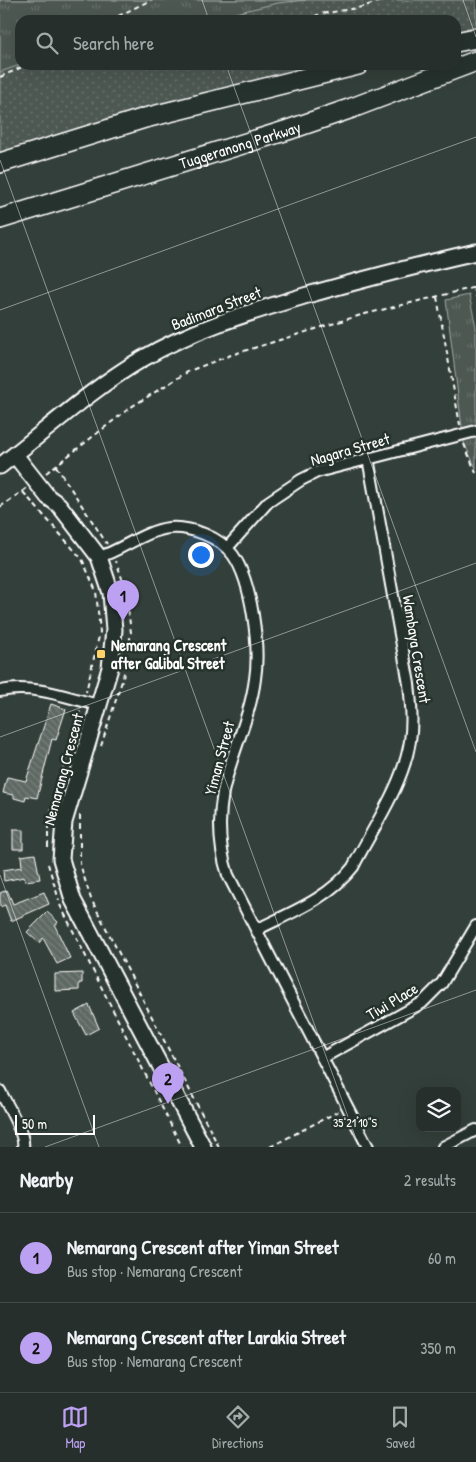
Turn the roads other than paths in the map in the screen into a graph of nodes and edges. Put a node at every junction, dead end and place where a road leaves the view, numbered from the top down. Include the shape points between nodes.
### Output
1 (476, 38) edge
2 (461, 41) edge
3 (476, 61) edge
4 (461, 67) edge
5 (338, 70) edge
6 (452, 70) edge
7 (145, 118) junction
8 (0, 151) edge
9 (0, 163) edge
10 (107, 185) junction
11 (0, 218) edge
12 (0, 232) edge
13 (476, 252) edge
14 (476, 431) edge
15 (19, 451) junction
16 (368, 458) junction
17 (0, 466) edge
18 (227, 548) junction
19 (99, 558) junction
20 (0, 691) edge
21 (98, 705) junction
22 (476, 926) edge
23 (256, 930) junction
24 (322, 1058) junction
25 (0, 1091) edge
26 (476, 1130) edge
27 (23, 1147) edge
28 (203, 1147) edge
29 (368, 1147) edge
30 (443, 1147) edge

1 - 2 highway
3 - 4 highway, Tuggeranong Parkway
5 - 7 highway
6 - 10 highway, Tuggeranong Parkway via 288,130
7 - 8 highway via 112,119
7 - 9 highway
10 - 11 highway, Tuggeranong Parkway
10 - 12 highway via 61,208
13 - 15 street, Badimara Street via 234,316 188,335 141,359
14 - 16 street, Nagara Street
15 - 17 street, Badimara Street
15 - 19 street, Nemarang Crescent via 55,492 58,505
16 - 18 street, Nagara Street via 317,472 294,484 268,502
16 - 23 street, Wambaya Crescent via 409,684 410,742 394,789 346,876 318,899
18 - 19 street via 196,532 168,528
18 - 23 street, Yiman Street via 240,568 249,596 255,626 257,667 252,698 223,792 220,839 228,874
19 - 21 street, Nemarang Crescent via 110,593 114,630 110,668
20 - 21 street via 38,689
21 - 28 street, Nemarang Crescent via 64,822 61,859 73,900
22 - 24 street, Tiwi Place via 442,983 422,1003
23 - 24 street, Yiman Street
24 - 29 street, Yiman Street
25 - 27 street via 21,1134
26 - 30 street

